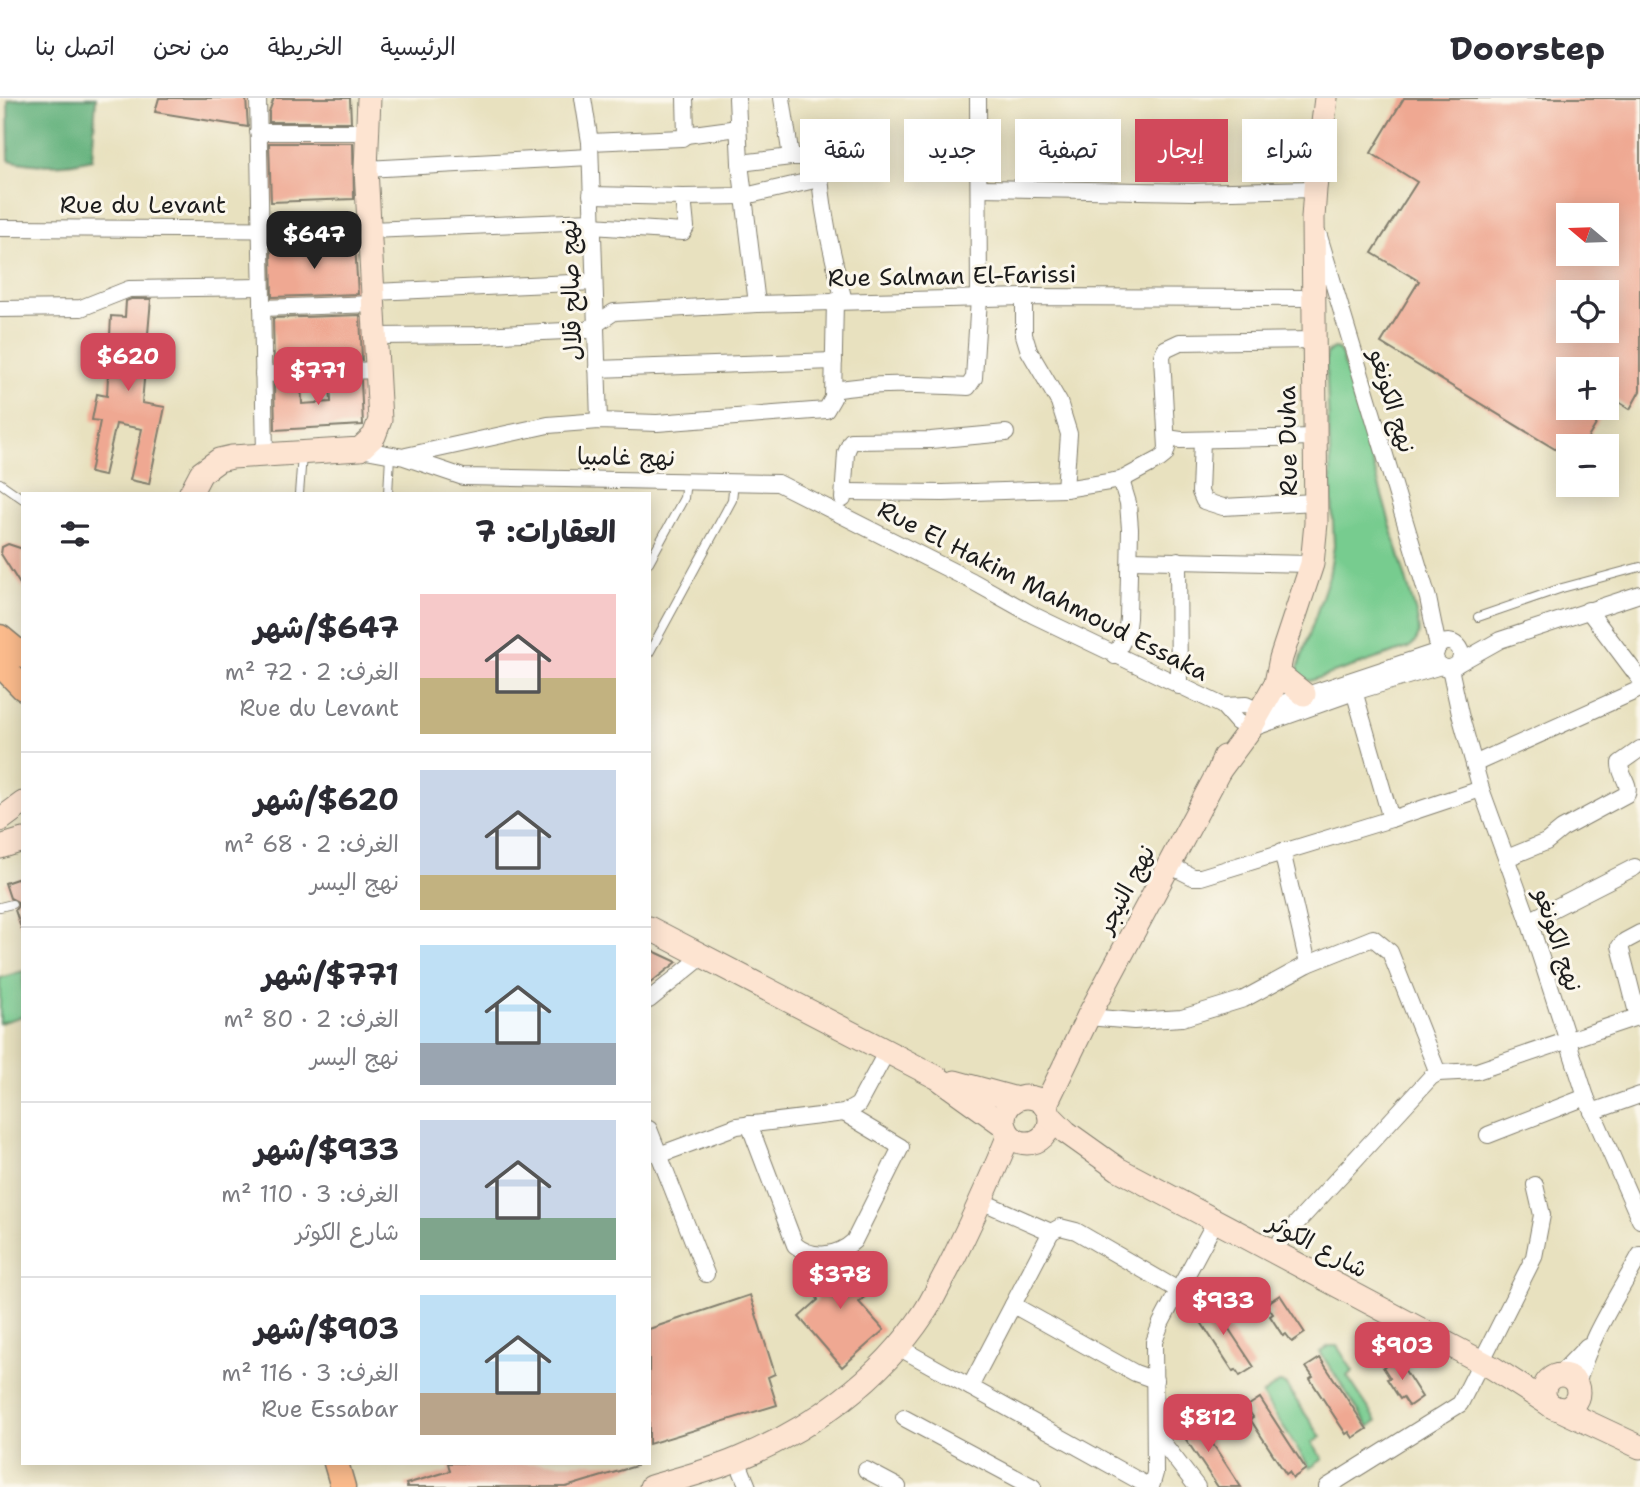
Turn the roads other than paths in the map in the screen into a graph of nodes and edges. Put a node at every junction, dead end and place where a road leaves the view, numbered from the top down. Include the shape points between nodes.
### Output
1 (258, 98) edge
2 (369, 98) edge
3 (583, 98) edge
4 (685, 98) edge
5 (737, 98) edge
6 (782, 98) edge
7 (978, 98) edge
8 (1326, 98) edge
9 (738, 128) junction
10 (258, 132) junction
11 (366, 132) junction
12 (686, 135) junction
13 (590, 149) junction
14 (791, 157) junction
15 (800, 157) edge
16 (740, 163) junction
17 (366, 169) junction
18 (806, 182) edge
19 (820, 182) edge
20 (980, 188) junction
21 (1314, 189) junction
22 (591, 195) junction
23 (745, 196) junction
24 (683, 197) junction
25 (1313, 218) junction
26 (592, 224) junction
27 (0, 228) edge
28 (260, 228) junction
29 (370, 230) junction
30 (594, 282) junction
31 (261, 287) junction
32 (1024, 297) junction
33 (374, 298) junction
34 (979, 298) junction
35 (1314, 298) junction
36 (839, 301) junction
37 (757, 304) junction
38 (262, 308) junction
39 (0, 309) edge
40 (595, 326) junction
41 (377, 337) junction
42 (1314, 340) junction
43 (834, 361) junction
44 (597, 369) junction
45 (378, 370) junction
46 (263, 374) junction
47 (834, 390) junction
48 (599, 421) junction
49 (1006, 433) dead end
50 (1314, 437) junction
51 (1167, 438) junction
52 (1202, 440) junction
53 (360, 449) junction
54 (302, 453) junction
55 (265, 454) junction
56 (397, 455) junction
57 (1121, 480) junction
58 (685, 481) junction
59 (734, 481) junction
60 (0, 484) edge
61 (1065, 488) junction
62 (191, 492) edge
63 (299, 492) edge
64 (388, 492) edge
65 (844, 492) junction
66 (21, 498) edge
67 (1315, 502) junction
68 (842, 516) junction
69 (651, 558) edge
70 (1130, 560) junction
71 (1178, 560) junction
72 (1312, 564) junction
73 (1640, 567) edge
74 (1640, 594) edge
75 (1588, 610) junction
76 (1478, 617) dead end
77 (0, 637) edge
78 (651, 649) edge
79 (21, 654) edge
80 (1447, 655) junction
81 (1115, 656) junction
82 (0, 664) edge
83 (1280, 666) junction
84 (1640, 679) edge
85 (1352, 685) junction
86 (21, 686) edge
87 (1179, 686) junction
88 (1640, 689) edge
89 (1304, 694) junction
90 (1243, 714) junction
91 (1640, 748) edge
92 (1474, 764) junction
93 (1481, 789) junction
94 (21, 804) edge
95 (1391, 819) junction
96 (0, 820) edge
97 (21, 841) edge
98 (0, 847) edge
99 (1282, 851) junction
100 (1507, 858) junction
101 (1169, 865) junction
102 (1635, 867) dead end
103 (12, 904) dead end
104 (0, 907) edge
105 (1529, 921) junction
106 (651, 929) edge
107 (1640, 933) edge
108 (703, 956) junction
109 (1308, 964) junction
110 (651, 998) edge
111 (1639, 1017) edge
112 (1084, 1025) junction
113 (1567, 1039) junction
114 (887, 1051) junction
115 (1438, 1073) junction
116 (938, 1077) junction
117 (1640, 1095) edge
118 (1035, 1105) junction
119 (1589, 1105) junction
120 (844, 1113) junction
121 (749, 1124) junction
122 (651, 1134) edge
123 (1488, 1135) dead end
124 (1019, 1136) junction
125 (660, 1155) junction
126 (1118, 1169) junction
127 (1535, 1185) dead end
128 (985, 1194) junction
129 (1640, 1220) edge
130 (1215, 1222) junction
131 (1051, 1232) junction
132 (1271, 1251) junction
133 (1640, 1255) edge
134 (706, 1274) dead end
135 (1178, 1290) junction
136 (1013, 1305) junction
137 (898, 1347) junction
138 (1487, 1365) junction
139 (1154, 1380) junction
140 (1567, 1381) junction
141 (970, 1387) junction
142 (1554, 1407) junction
143 (904, 1418) dead end
144 (1156, 1434) junction
145 (1640, 1436) edge
146 (1640, 1447) edge
147 (737, 1460) junction
148 (340, 1469) edge
149 (866, 1470) dead end
150 (360, 1487) edge
151 (651, 1487) edge
152 (748, 1487) edge
153 (898, 1487) edge
154 (1033, 1487) edge
155 (1150, 1487) edge
156 (1198, 1487) edge
157 (1327, 1487) edge

1 - 10 street
2 - 11 main road
3 - 13 street, نهج صالح قلال
4 - 12 street
5 - 9 street
6 - 14 street
7 - 20 street
8 - 21 main road, Rue Duha
9 - 12 street
9 - 16 street
10 - 11 street
10 - 28 street
11 - 17 main road
12 - 13 street
13 - 17 street
13 - 22 street, نهج صالح قلال
14 - 15 street
14 - 16 street
16 - 23 street
17 - 29 main road
18 - 23 street
19 - 36 street
20 - 21 street
20 - 34 street
21 - 25 main road, Rue Duha
22 - 24 street
22 - 26 street, نهج صالح قلال
23 - 24 street
23 - 37 street
24 - 26 street, Rue du Levant via 683,232
25 - 35 main road, Rue Duha
25 - 80 street, نهج الكونغو
26 - 29 street, Rue du Levant
26 - 30 street, نهج صالح قلال
27 - 28 street, Rue du Levant
28 - 29 street, Rue du Levant
28 - 31 street
29 - 33 main road
30 - 33 street
30 - 40 street, نهج صالح قلال
31 - 38 street
31 - 39 street via 129,289 81,308
32 - 34 street, Rue Salman El-Farissi
32 - 35 street, Rue Salman El-Farissi
32 - 61 street via 1024,335 1059,402 1069,434
33 - 38 street
33 - 41 main road
34 - 36 street, Rue Salman El-Farissi
34 - 47 street via 974,378 968,387
35 - 42 main road, Rue Duha
36 - 37 street, Rue Salman El-Farissi
36 - 43 street
37 - 40 street, Rue Salman El-Farissi via 614,312
38 - 46 street
40 - 41 street, Rue Salman El-Farissi via 587,330
40 - 44 street, نهج صالح قلال
41 - 45 main road
42 - 50 main road, Rue Duha
42 - 51 street via 1172,344 1162,356
43 - 44 street
43 - 47 street
44 - 48 street, نهج صالح قلال
45 - 46 street
45 - 53 main road via 379,428
46 - 55 street
47 - 48 street via 826,410 657,423
48 - 56 street via 548,425
49 - 65 street via 851,441
50 - 52 street
50 - 67 main road, Rue Duha
51 - 52 street
51 - 57 street via 1165,455
52 - 67 street via 1200,492 1204,501 1223,507
53 - 54 main road
53 - 56 street
54 - 55 main road
54 - 63 lane
55 - 62 main road via 219,460 201,473
56 - 58 street, نهج غامبيا via 463,477
56 - 64 lane
57 - 61 street
57 - 70 street via 1128,503
58 - 59 street, نهج غامبيا
58 - 69 lane via 684,498
59 - 68 street, نهج غامبيا via 778,483
59 - 78 lane via 732,500
60 - 66 lane
61 - 65 street
65 - 68 street
67 - 72 main road, Rue Duha
68 - 81 street, Rue El Hakim Mahmoud Essaka
70 - 71 street
70 - 81 street via 1126,634
71 - 72 street
71 - 87 street
72 - 83 main road, Rue Duha
73 - 76 lane
74 - 75 street
75 - 80 street
75 - 84 street
77 - 79 main road
80 - 85 street
80 - 92 street, نهج الكونغو
81 - 87 street, Rue El Hakim Mahmoud Essaka
82 - 86 main road
83 - 89 main road
83 - 90 main road, Rue Duha via 1264,675
85 - 89 street
85 - 90 street
85 - 95 street
87 - 90 street, Rue El Hakim Mahmoud Essaka
88 - 92 street
89 - 90 street
90 - 101 main road, نهج النيجر via 1219,771
91 - 100 street via 1620,763 1627,794 1546,842
92 - 93 street, نهج الكونغو
93 - 95 street
93 - 100 street, نهج الكونغو
94 - 96 main road
95 - 99 street
97 - 98 main road
99 - 101 street via 1201,877
99 - 109 street
100 - 105 street, نهج الكونغو
101 - 112 main road, نهج النيجر
102 - 105 street
103 - 104 lane
105 - 113 street, نهج الكونغو
106 - 108 main road
107 - 111 street via 1620,946
108 - 110 street
108 - 114 main road
109 - 112 street via 1244,999 1182,1018
109 - 115 street via 1365,940 1379,942 1390,952
111 - 113 street
112 - 118 main road, نهج النيجر
113 - 115 street via 1477,1071
113 - 119 street, نهج الكونغو
114 - 116 main road
114 - 120 street via 858,1105
115 - 132 street
116 - 118 main road
116 - 124 main road
117 - 119 street
118 - 124 main road via 1007,1110
118 - 124 main road via 1048,1131
118 - 126 main road, شارع الكوثر
119 - 123 street
119 - 129 street, نهج الكونغو
120 - 121 street
120 - 121 street via 901,1147 854,1241 845,1249 815,1256 796,1245
121 - 125 street
122 - 125 street
124 - 126 main road, شارع الكوثر
124 - 128 main road
125 - 134 street
126 - 130 main road, شارع الكوثر
127 - 138 street via 1542,1215 1534,1258
128 - 131 street
128 - 137 main road via 925,1312
130 - 132 main road, شارع الكوثر
130 - 135 street
131 - 135 street via 1060,1227 1076,1231
131 - 136 street
132 - 138 main road, شارع الكوثر
133 - 140 street via 1580,1371
135 - 139 street via 1154,1342
136 - 139 street
136 - 141 street
137 - 141 street
137 - 147 main road via 858,1388 818,1417
138 - 140 main road, شارع الكوثر
138 - 142 main road, شارع الكوثر
138 - 157 street via 1460,1404
139 - 144 street
140 - 142 main road via 1576,1399 1568,1407
140 - 145 main road via 1593,1410
141 - 155 street
142 - 146 main road, شارع الكوثر
143 - 154 street
144 - 155 street
144 - 156 street
147 - 151 main road
147 - 152 street
148 - 150 main road
149 - 153 street

